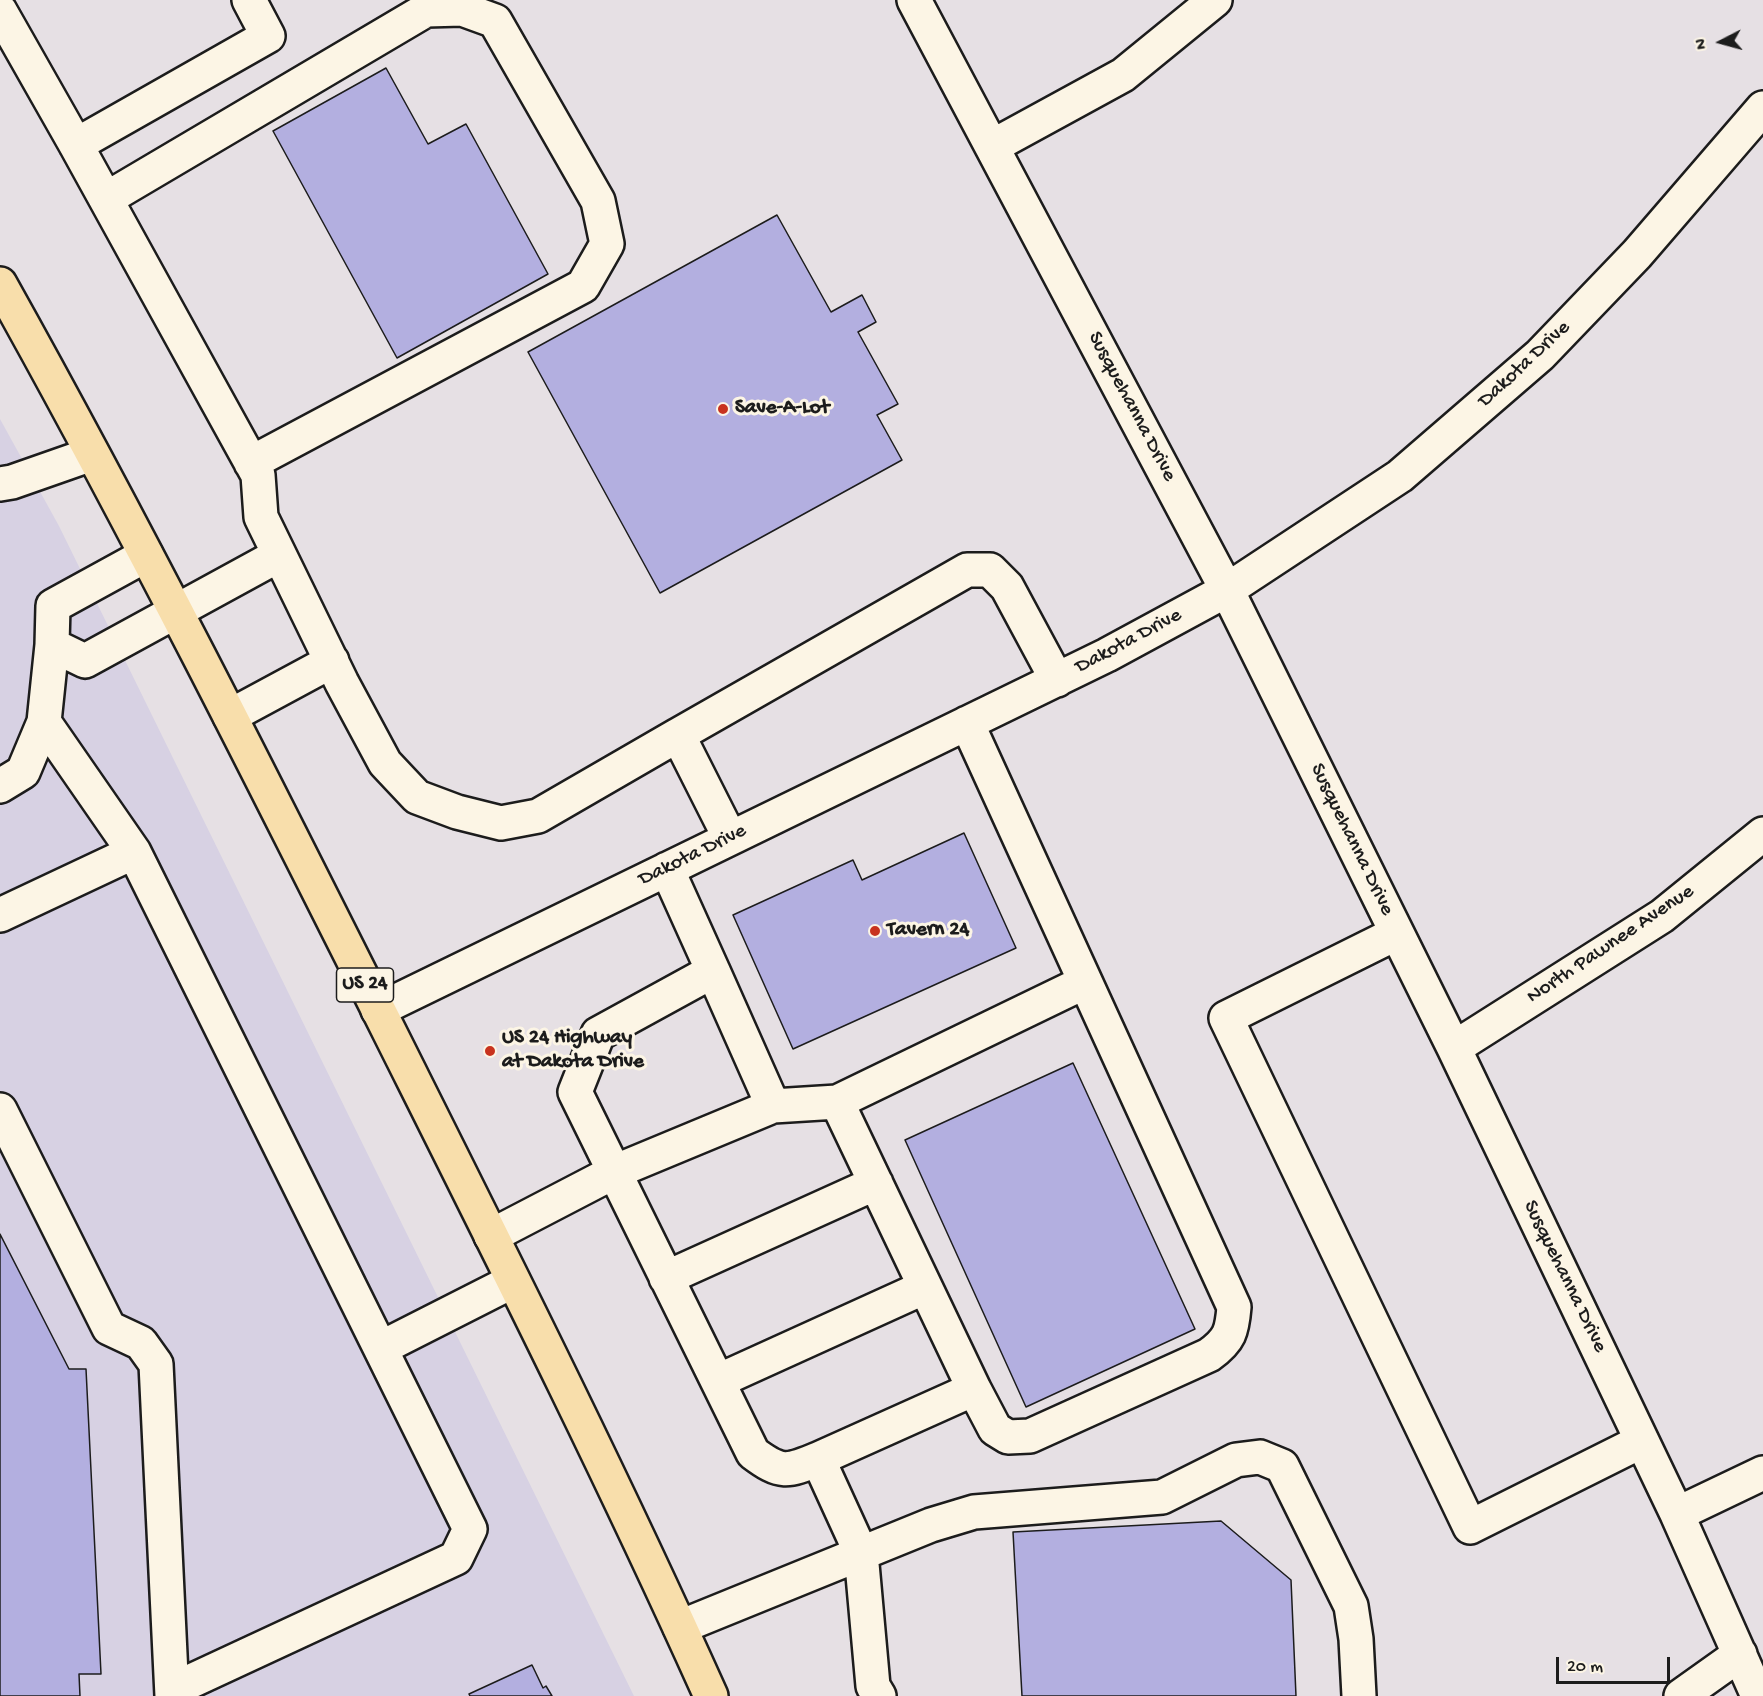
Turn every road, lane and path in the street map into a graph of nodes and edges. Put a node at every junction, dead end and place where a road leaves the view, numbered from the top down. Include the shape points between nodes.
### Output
1 (249, 0) edge
2 (914, 0) edge
3 (1215, 0) edge
4 (0, 11) edge
5 (10, 54) edge
6 (1763, 108) edge
7 (76, 145) junction
8 (993, 146) junction
9 (106, 199) junction
10 (0, 285) edge
11 (92, 454) junction
12 (251, 463) junction
13 (0, 484) edge
14 (146, 555) junction
15 (279, 555) junction
16 (1227, 590) junction
17 (176, 613) junction
18 (52, 645) junction
19 (332, 660) junction
20 (1057, 680) junction
21 (230, 716) junction
22 (44, 722) junction
23 (967, 723) junction
24 (678, 735) junction
25 (0, 786) edge
26 (1763, 834) edge
27 (730, 838) junction
28 (134, 852) junction
29 (667, 869) junction
30 (0, 915) edge
31 (1397, 933) junction
32 (713, 971) junction
33 (1085, 982) junction
34 (378, 1010) junction
35 (1454, 1048) junction
36 (837, 1102) junction
37 (772, 1106) junction
38 (0, 1110) edge
39 (614, 1172) junction
40 (876, 1183) junction
41 (491, 1236) junction
42 (666, 1278) junction
43 (513, 1281) junction
44 (925, 1287) junction
45 (381, 1348) junction
46 (718, 1381) junction
47 (974, 1389) junction
48 (1642, 1441) junction
49 (818, 1459) junction
50 (1763, 1473) edge
51 (1677, 1514) junction
52 (861, 1553) junction
53 (680, 1627) junction
54 (1740, 1654) junction
55 (172, 1693) edge
56 (711, 1696) edge
57 (879, 1696) edge
58 (1359, 1696) edge
59 (1681, 1696) edge
60 (1758, 1696) edge

1 - 7 street via 268,36
2 - 8 street, Susquehanna Drive
3 - 8 street via 1123,75
4 - 5 street
5 - 7 street
6 - 16 street, Dakota Drive via 1637,254 1540,355 1400,476
7 - 9 street
8 - 16 street, Susquehanna Drive
9 - 12 street
9 - 12 street via 426,10 462,9 495,21 598,201 607,244 583,286
10 - 11 highway, US 24
11 - 13 street
11 - 14 highway, US 24
12 - 15 street via 258,475 261,517
14 - 17 highway, US 24
14 - 18 street via 53,606
15 - 17 street
15 - 19 street
16 - 20 street, Dakota Drive
16 - 31 street, Susquehanna Drive
17 - 18 street via 85,661
17 - 21 highway, US 24
18 - 22 street
19 - 21 street
19 - 24 street via 385,763 417,797 501,823 538,816
20 - 23 street, Dakota Drive
20 - 24 street via 1007,587 990,570 967,570
21 - 34 highway, US 24
22 - 25 street via 23,772
22 - 28 street
23 - 27 street, Dakota Drive
23 - 33 street
24 - 27 street
26 - 35 street, North Pawnee Avenue via 1662,916
27 - 29 street, Dakota Drive
28 - 30 street
28 - 45 street
29 - 32 street
29 - 34 street, Dakota Drive
31 - 35 street, Susquehanna Drive
31 - 48 street via 1226,1018 1470,1527
32 - 37 street
32 - 39 street via 598,1034 575,1092
33 - 36 street
33 - 47 street via 1234,1307 1232,1330 1209,1355 1030,1436 1008,1437 995,1430
34 - 41 highway, US 24
35 - 48 street, Susquehanna Drive
36 - 37 street
36 - 40 street
37 - 39 street
38 - 55 street via 109,1328 141,1343 156,1364
39 - 41 street
39 - 42 street
40 - 42 street
40 - 44 street
41 - 43 highway, US 24
42 - 46 street
43 - 45 street
43 - 53 highway, US 24
44 - 46 street
44 - 47 street
45 - 55 street via 470,1529 456,1558
46 - 49 street via 753,1453 780,1469 792,1470
47 - 49 street
48 - 51 street, Susquehanna Drive
49 - 52 street
50 - 51 street
51 - 54 street, Susquehanna Drive
52 - 53 street
52 - 57 street via 873,1686
52 - 58 street via 974,1512 1162,1497 1236,1460 1260,1457 1282,1466 1350,1606
53 - 56 highway, US 24
54 - 59 street
54 - 60 street, Susquehanna Drive

